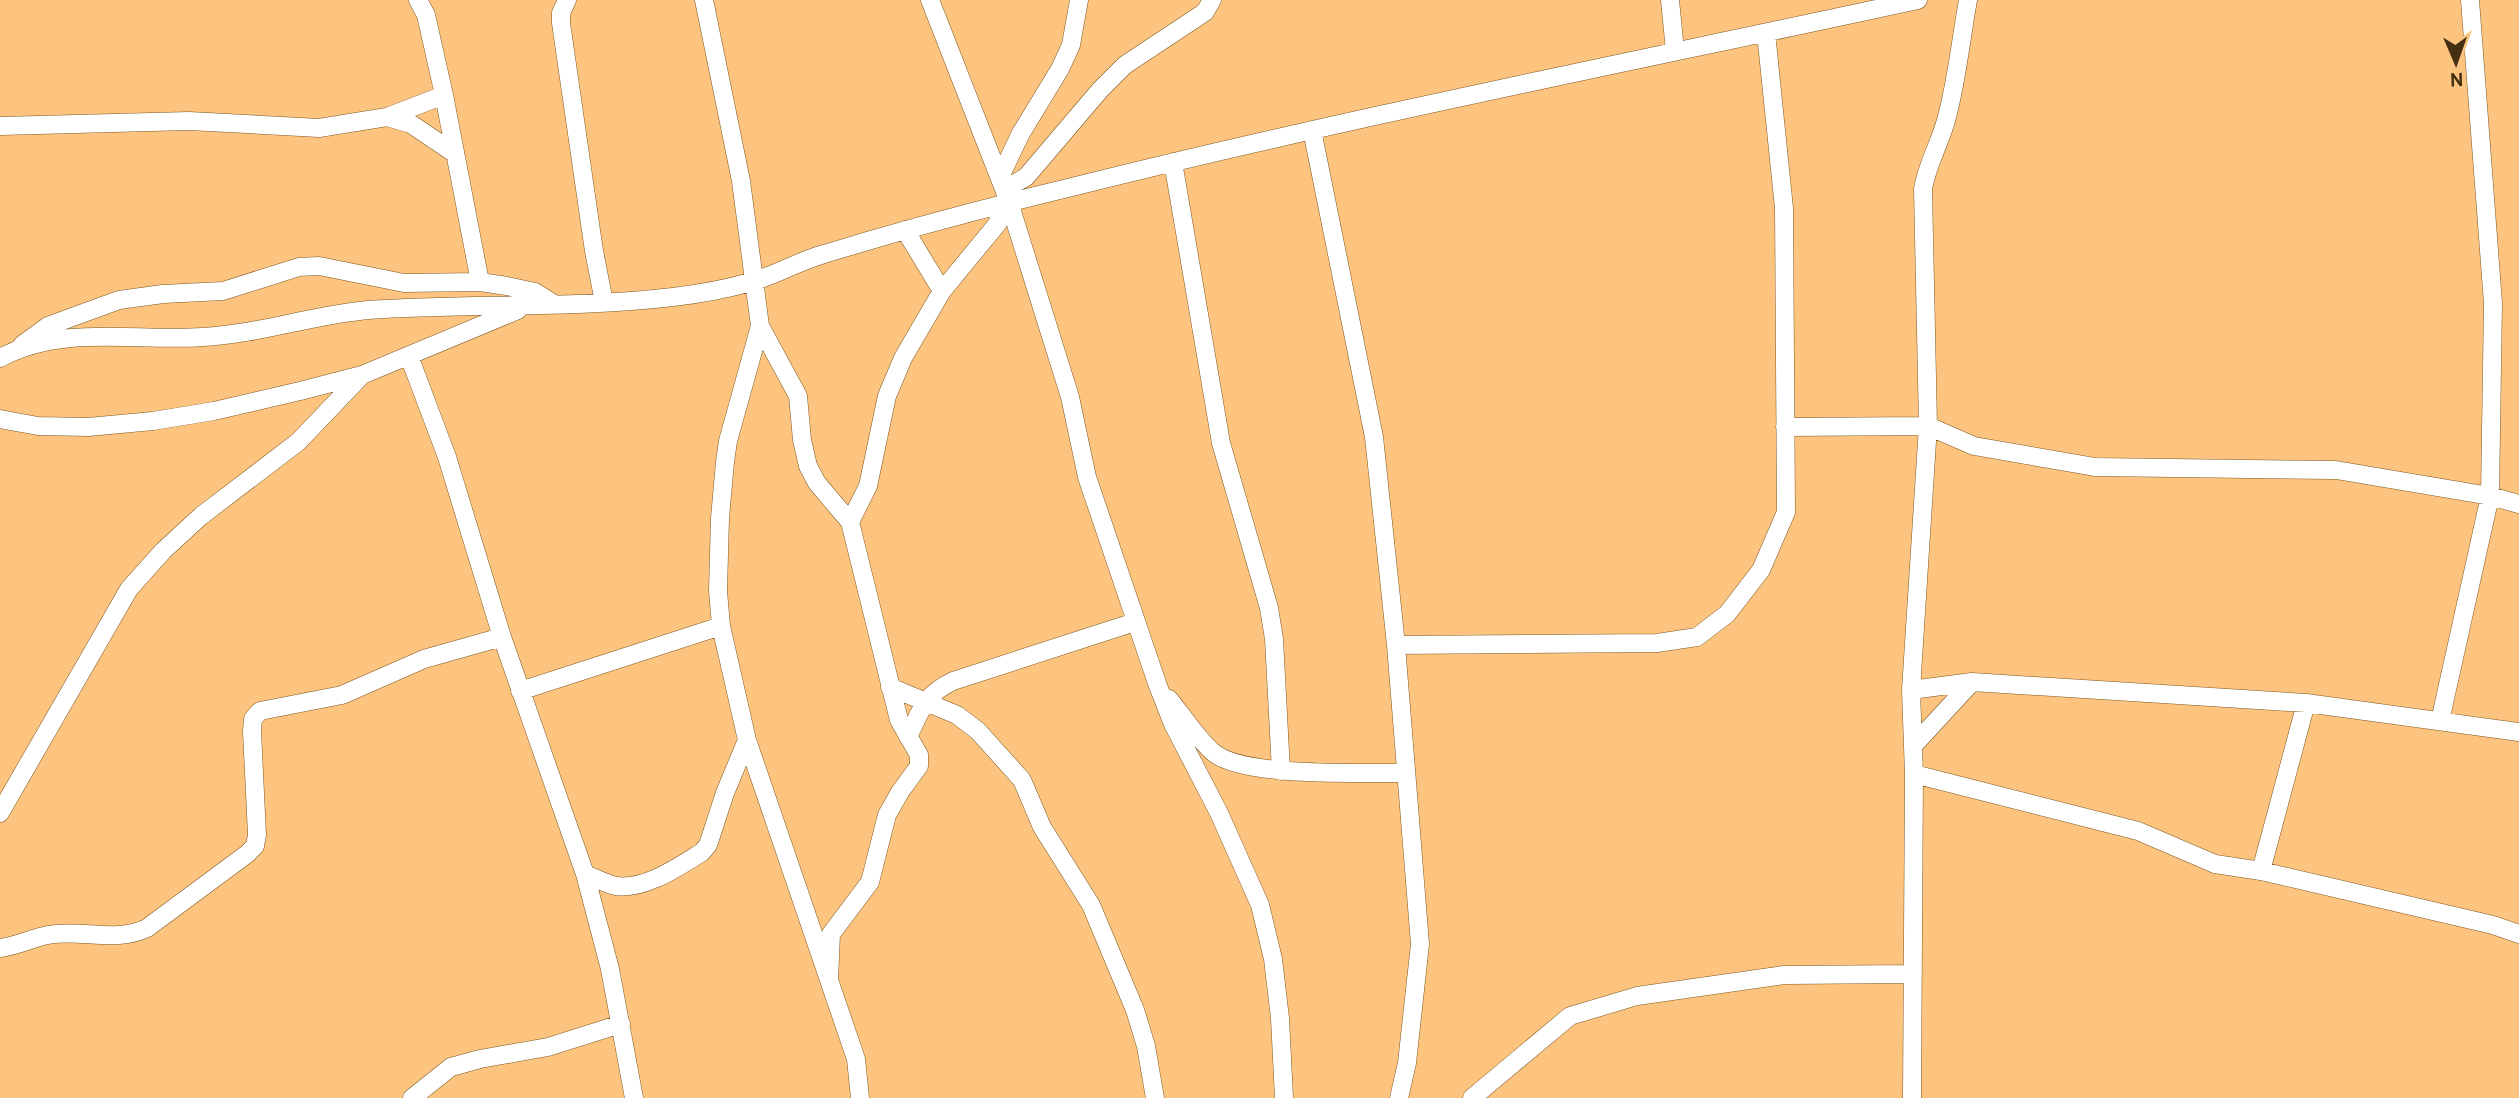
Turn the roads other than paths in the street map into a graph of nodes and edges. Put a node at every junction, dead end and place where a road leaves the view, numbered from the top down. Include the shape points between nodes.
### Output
1 (418, 0) edge
2 (568, 0) edge
3 (704, 0) edge
4 (1079, 0) edge
5 (1212, 0) edge
6 (1670, 0) edge
7 (1918, 0) edge
8 (1968, 0) edge
9 (2470, 0) edge
10 (934, 4) edge
11 (1766, 33) junction
12 (1675, 51) junction
13 (444, 95) junction
14 (387, 117) junction
15 (0, 126) edge
16 (1312, 130) junction
17 (454, 153) junction
18 (1173, 162) junction
19 (1003, 193) junction
20 (905, 230) junction
21 (753, 281) junction
22 (480, 282) junction
23 (942, 291) junction
24 (604, 302) junction
25 (554, 304) junction
26 (531, 305) junction
27 (761, 326) junction
28 (8, 354) edge
29 (410, 356) junction
30 (362, 374) junction
31 (0, 419) edge
32 (1928, 426) junction
33 (1785, 427) junction
34 (2490, 496) junction
35 (2519, 504) edge
36 (850, 522) junction
37 (1135, 622) junction
38 (721, 626) junction
39 (502, 637) junction
40 (1396, 645) junction
41 (1972, 682) junction
42 (1158, 686) junction
43 (890, 687) junction
44 (1911, 690) junction
45 (520, 691) junction
46 (925, 702) junction
47 (2306, 704) junction
48 (2440, 721) junction
49 (2519, 732) edge
50 (908, 737) junction
51 (747, 740) junction
52 (1913, 746) junction
53 (1281, 771) junction
54 (1406, 773) junction
55 (1914, 774) junction
56 (0, 813) edge
57 (2261, 871) junction
58 (585, 874) junction
59 (2519, 934) edge
60 (0, 948) edge
61 (1913, 974) junction
62 (829, 979) junction
63 (621, 1024) junction
64 (412, 1098) edge
65 (634, 1098) edge
66 (860, 1098) edge
67 (1155, 1098) edge
68 (1284, 1098) edge
69 (1399, 1098) edge
70 (1472, 1098) edge
71 (1912, 1098) edge

1 - 13 street via 426,15
2 - 24 street via 561,23
3 - 21 street via 741,181
4 - 19 street via 1071,45 1021,133
5 - 19 street via 1205,12 1125,65 1026,177
6 - 12 street
7 - 11 street
8 - 32 street via 1950,107 1923,189
9 - 34 street via 2493,303
10 - 19 street
11 - 12 street
11 - 33 street via 1784,208
12 - 16 street
13 - 14 street
13 - 17 street
14 - 15 street via 295,129 189,121
14 - 17 street via 411,124
16 - 18 street
16 - 40 street via 1374,437
17 - 22 street
18 - 19 street
18 - 53 street via 1221,443 1269,608
19 - 20 street
19 - 23 street via 998,223
19 - 37 street via 1070,397 1087,477
20 - 21 street
20 - 23 street
21 - 24 street via 673,297
21 - 27 street
22 - 25 street via 535,292
22 - 28 street via 404,283 319,266 299,267 223,291 119,300 48,326
23 - 36 street via 887,396 868,486
24 - 25 street
25 - 26 street
26 - 28 street via 365,310 242,335 55,340
26 - 29 street
27 - 36 street via 798,396 808,466 817,484
27 - 38 street via 725,461 718,592
29 - 30 street
29 - 39 street via 447,457
30 - 31 street via 214,411 153,421 88,427 38,426
30 - 56 street via 298,442 201,516 129,589
32 - 33 street
32 - 34 street via 1974,446 2095,467 2336,470
32 - 44 street
33 - 40 street via 1786,512 1761,570 1727,614 1697,637 1657,643
34 - 35 street
34 - 48 street
36 - 43 street
37 - 42 street
37 - 46 street via 953,681 936,689
38 - 45 street
38 - 51 street
39 - 45 street
39 - 60 street via 424,659 342,695 260,711 253,719 252,731 257,835 247,854 139,932 49,935
40 - 54 street
41 - 44 street
41 - 47 street
41 - 52 street
42 - 53 street via 1214,753 1234,764
42 - 68 street via 1260,905 1273,958
43 - 46 street
43 - 50 street
44 - 52 street
45 - 58 street
46 - 50 street
46 - 67 street via 957,715 978,731 1023,780 1042,827 1091,905 1135,1010
47 - 48 street
47 - 57 street
48 - 49 street
50 - 62 street via 919,755 919,766 887,815 870,882 831,934
51 - 58 street via 702,852 634,886 615,886
51 - 62 street
52 - 55 street
53 - 54 street
54 - 69 street via 1420,944
55 - 57 street via 2138,831 2215,864
55 - 61 street
57 - 59 street
58 - 63 street
61 - 70 street via 1784,975 1637,996 1570,1016
61 - 71 street
62 - 66 street via 856,1059
63 - 64 street via 548,1047 451,1067
63 - 65 street

